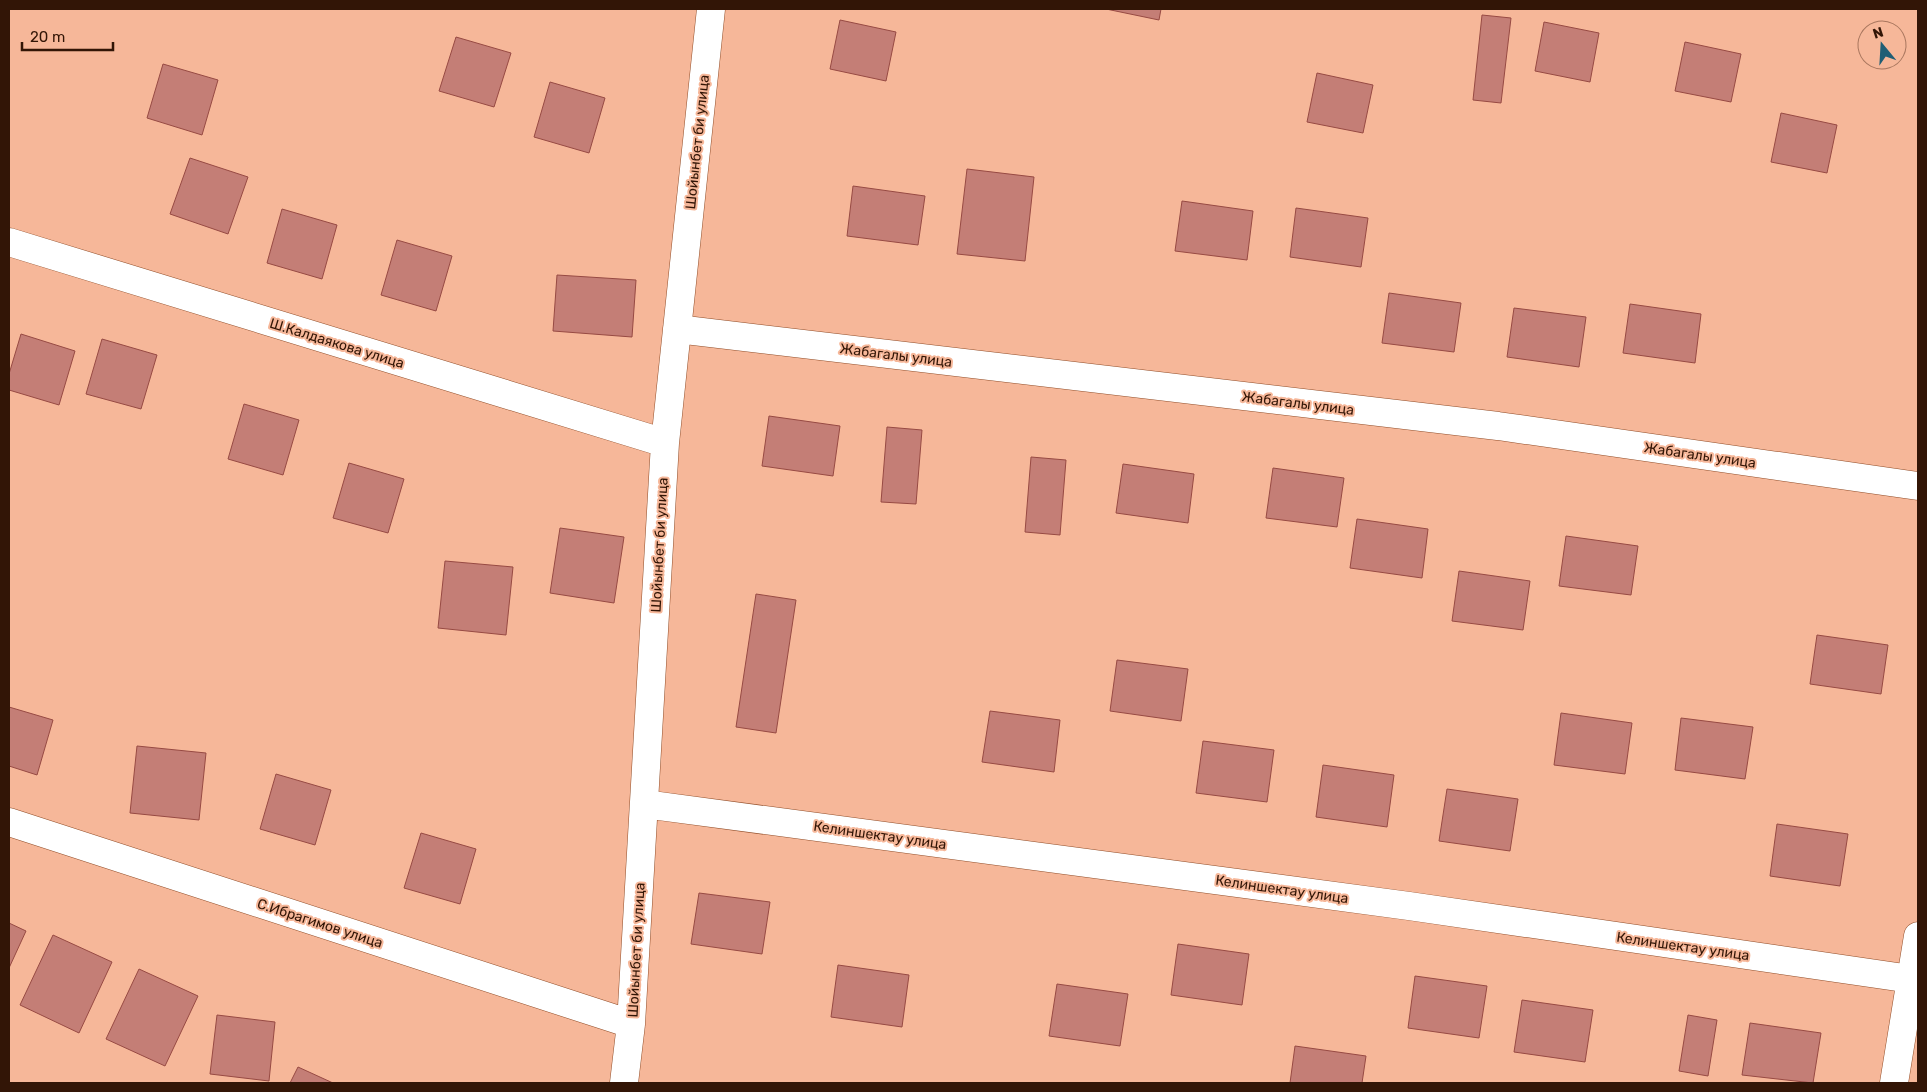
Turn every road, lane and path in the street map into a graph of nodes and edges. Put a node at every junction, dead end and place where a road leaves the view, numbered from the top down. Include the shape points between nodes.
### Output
1 (711, 9) edge
2 (9, 242) edge
3 (678, 329) junction
4 (665, 443) junction
5 (1918, 486) edge
6 (644, 804) junction
7 (9, 822) edge
8 (1918, 936) edge
9 (1915, 979) edge
10 (631, 1024) junction
11 (624, 1083) edge
12 (1894, 1083) edge

1 - 3 street, Шойынбет би улица
2 - 4 street, Ш.Калдаякова улица
3 - 4 street, Шойынбет би улица
3 - 5 street, Жабагалы улица via 1488,425
4 - 6 street, Шойынбет би улица
6 - 9 street, Келиншектау улица via 1400,904
6 - 10 street, Шойынбет би улица
7 - 10 street, С.Ибрагимов улица
8 - 9 street
9 - 12 street
10 - 11 street, Шойынбет би улица

